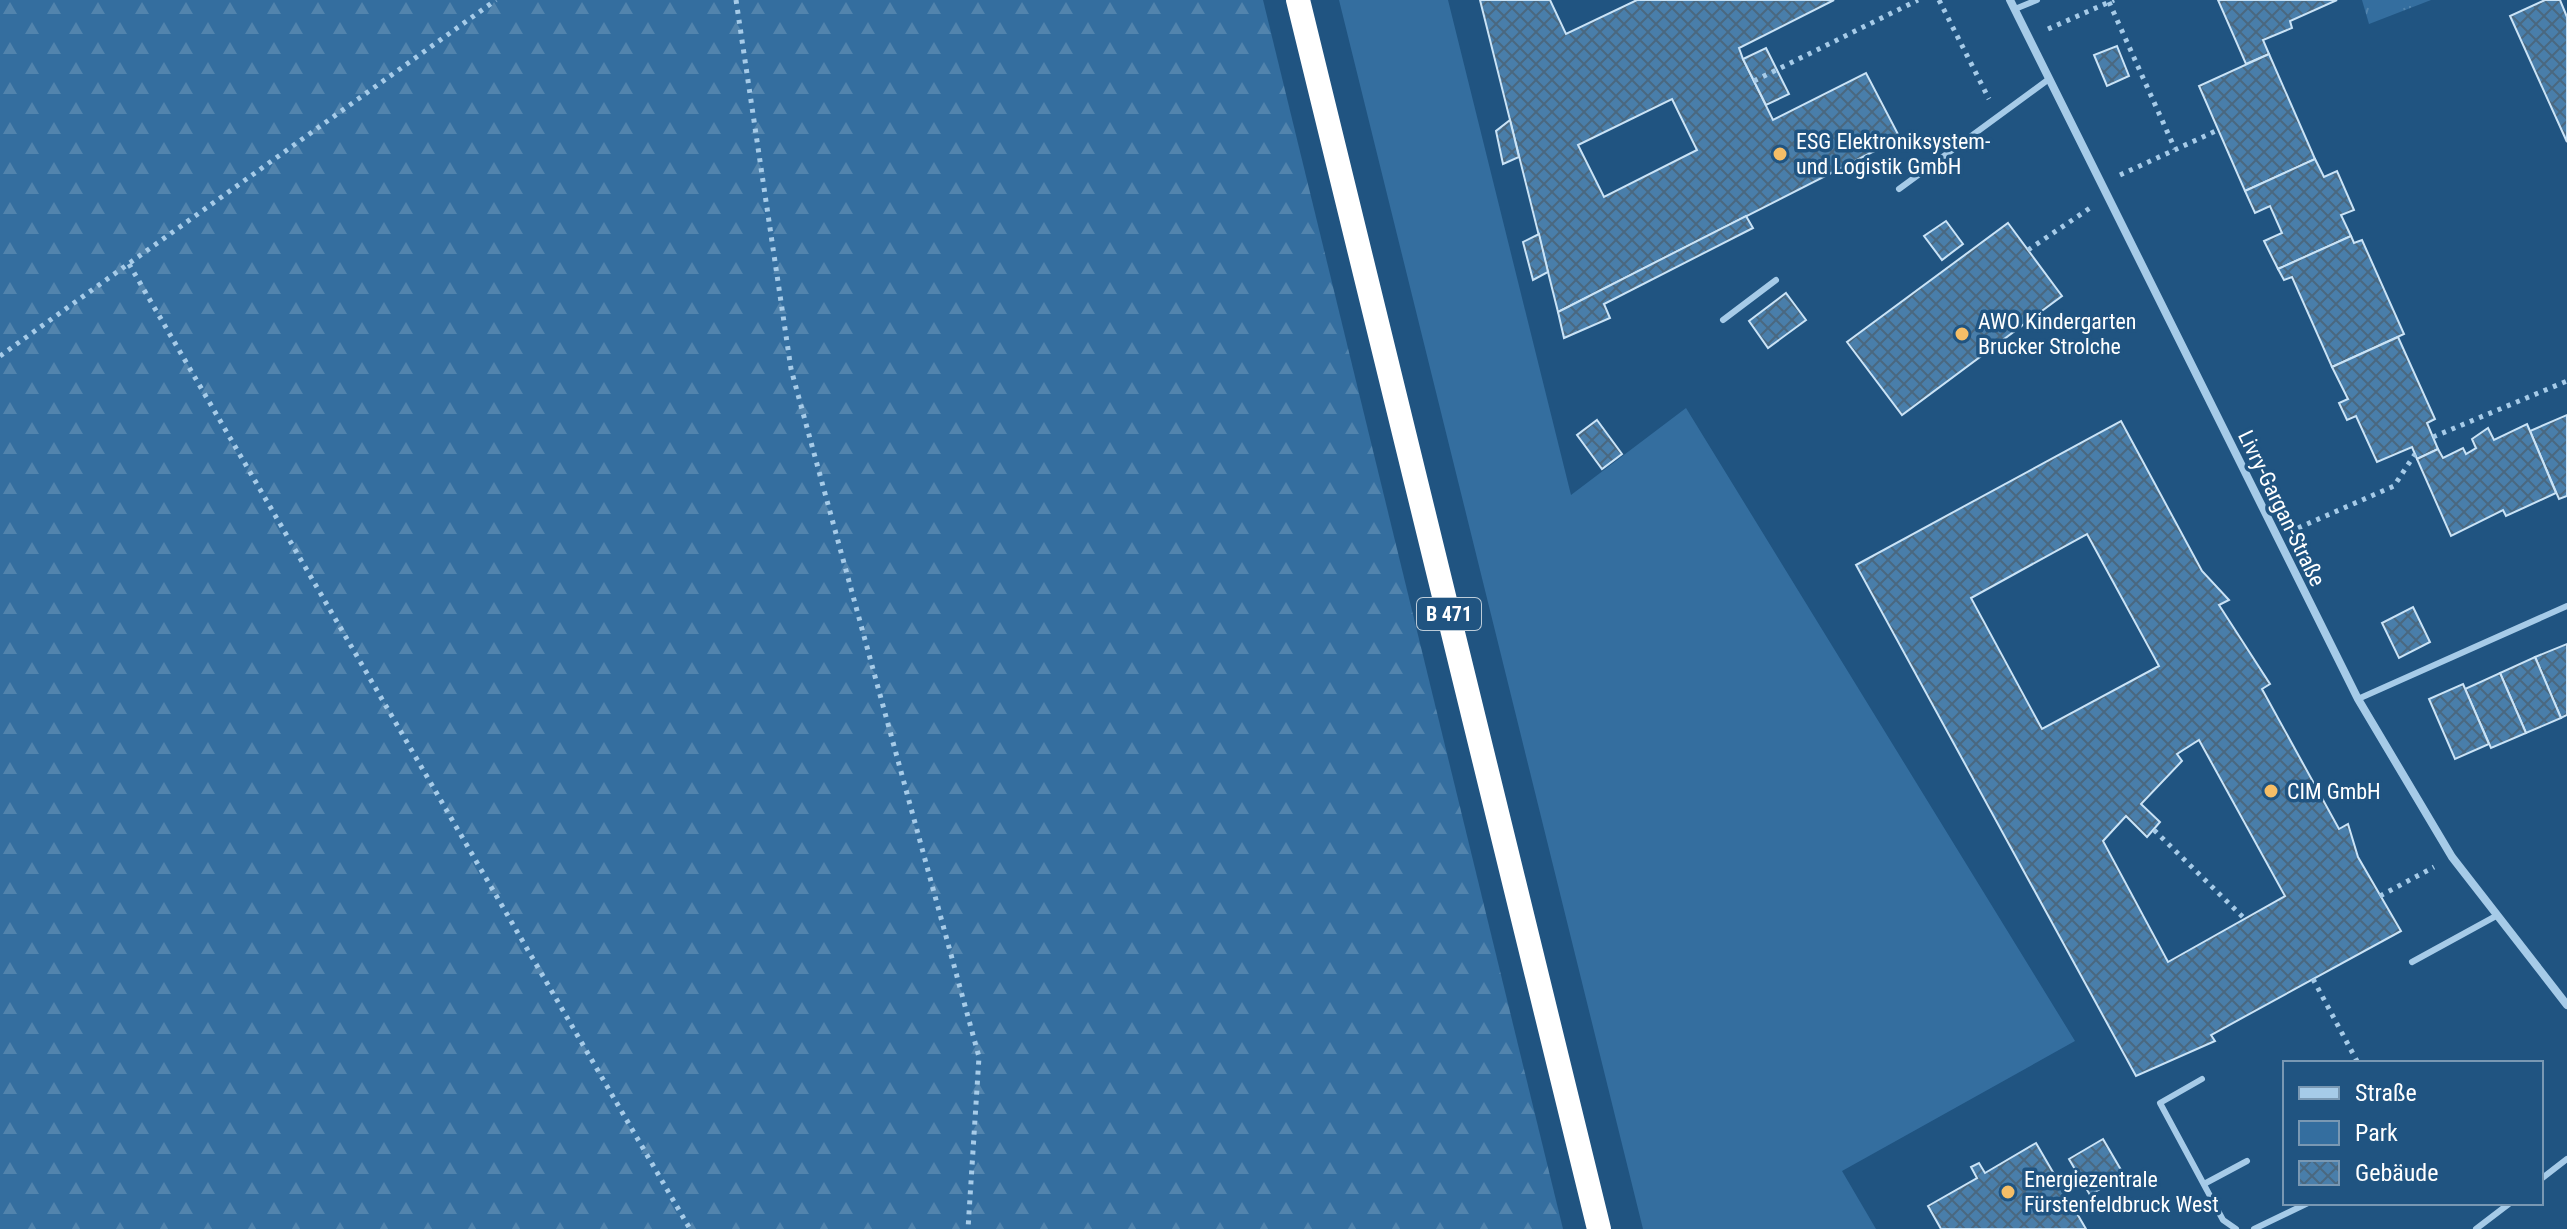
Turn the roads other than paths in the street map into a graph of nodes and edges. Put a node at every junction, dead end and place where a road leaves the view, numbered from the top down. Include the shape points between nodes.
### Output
1 (1298, 0) edge
2 (2010, 0) edge
3 (2037, 0) edge
4 (2015, 9) junction
5 (2049, 79) junction
6 (1899, 189) dead end
7 (1776, 280) dead end
8 (1723, 320) dead end
9 (2567, 606) edge
10 (2358, 699) junction
11 (2496, 916) junction
12 (2412, 962) dead end
13 (2567, 1005) edge
14 (2202, 1079) dead end
15 (2567, 1159) edge
16 (2247, 1161) dead end
17 (2543, 1177) edge
18 (2204, 1184) junction
19 (2304, 1205) edge
20 (2507, 1205) edge
21 (1599, 1229) edge
22 (2236, 1229) edge
23 (2254, 1229) edge
24 (2476, 1229) edge

1 - 21 highway, B 471
2 - 4 street, Livry-Gargan-Straße
3 - 4 lane
4 - 5 street, Livry-Gargan-Straße
5 - 6 lane
5 - 10 street, Livry-Gargan-Straße
7 - 8 lane
9 - 10 lane
10 - 11 street, Livry-Gargan-Straße via 2452,857
11 - 12 lane
11 - 13 street, Livry-Gargan-Straße
14 - 18 lane via 2160,1103
15 - 17 lane
16 - 18 lane
18 - 22 lane via 2223,1220
19 - 23 lane
20 - 24 lane

